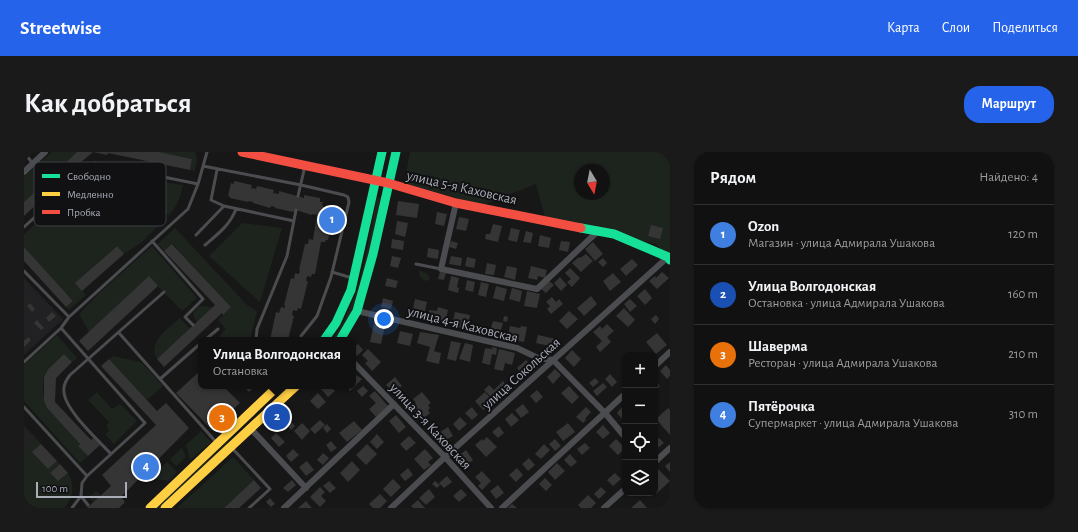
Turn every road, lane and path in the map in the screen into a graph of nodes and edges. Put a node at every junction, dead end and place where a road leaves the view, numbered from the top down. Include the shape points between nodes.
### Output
1 (31, 152) edge
2 (45, 152) edge
3 (206, 152) edge
4 (242, 152) edge
5 (382, 152) edge
6 (396, 152) edge
7 (25, 158) edge
8 (35, 162) edge
9 (33, 164) joint
10 (305, 164) junction
11 (203, 166) junction
12 (217, 170) junction
13 (24, 172) edge
14 (166, 178) edge
15 (376, 181) junction
16 (198, 184) junction
17 (388, 184) junction
18 (301, 185) junction
19 (298, 196) dead end
20 (456, 203) junction
21 (224, 206) junction
22 (236, 209) junction
23 (296, 210) dead end
24 (34, 218) edge
25 (294, 221) junction
26 (24, 227) edge
27 (598, 231) junction
28 (196, 234) dead end
29 (152, 240) junction
30 (205, 245) dead end
31 (669, 259) edge
32 (416, 264) dead end
33 (441, 269) junction
34 (24, 271) edge
35 (332, 272) junction
36 (354, 278) junction
37 (164, 292) dead end
38 (357, 311) junction
39 (69, 317) junction
40 (193, 325) dead end
41 (61, 328) junction
42 (218, 329) dead end
43 (119, 333) junction
44 (301, 336) dead end
45 (209, 337) edge
46 (256, 337) edge
47 (326, 337) edge
48 (342, 337) edge
49 (198, 346) edge
50 (670, 352) edge
51 (88, 359) junction
52 (553, 360) junction
53 (24, 362) edge
54 (658, 363) edge
55 (356, 365) edge
56 (160, 379) junction
57 (275, 389) edge
58 (293, 389) edge
59 (622, 397) edge
60 (394, 404) junction
61 (24, 407) edge
62 (605, 413) junction
63 (251, 429) junction
64 (229, 432) junction
65 (622, 433) edge
66 (217, 443) junction
67 (234, 444) junction
68 (670, 448) edge
69 (111, 454) junction
70 (445, 457) junction
71 (657, 460) edge
72 (87, 476) junction
73 (306, 488) junction
74 (622, 492) edge
75 (81, 496) junction
76 (88, 505) dead end
77 (72, 508) edge
78 (150, 508) edge
79 (165, 508) edge
80 (249, 508) edge
81 (284, 508) edge
82 (391, 508) edge
83 (491, 508) edge
84 (502, 508) edge
85 (604, 508) edge

1 - 7 lane
2 - 8 street
3 - 11 lane
4 - 10 main road, улица 5-я Каховская
5 - 15 main road
6 - 17 main road
7 - 9 lane
9 - 13 street
10 - 15 main road, улица 5-я Каховская
10 - 18 lane
11 - 12 lane
11 - 16 lane
12 - 18 lane
12 - 21 lane via 211,200
14 - 16 lane
15 - 17 main road, улица 5-я Каховская
15 - 36 main road
16 - 29 lane via 188,209
17 - 20 main road, улица 5-я Каховская
17 - 38 main road via 373,254
18 - 19 lane
18 - 35 lane via 348,197 349,202
20 - 27 main road, улица 5-я Каховская
20 - 33 street
21 - 22 lane
21 - 28 lane
22 - 25 lane
22 - 30 lane via 226,227
23 - 25 lane
24 - 26 lane
25 - 46 lane via 287,256 257,329
27 - 31 main road, улица 5-я Каховская via 614,234
27 - 33 street via 537,288
29 - 39 lane
29 - 40 lane via 203,299 185,316
31 - 52 street, улица Сокольская
32 - 33 lane
34 - 39 lane
35 - 36 lane
35 - 44 lane via 317,316
36 - 47 main road via 343,309
37 - 43 lane
38 - 48 main road
38 - 52 street, улица 4-я Каховская via 517,348 538,358
39 - 41 lane
41 - 51 lane
41 - 53 lane
42 - 45 lane
43 - 51 lane
43 - 56 lane
49 - 56 lane
50 - 54 street
51 - 69 lane via 66,381 64,396 72,411
51 - 69 lane via 145,423
52 - 62 street
52 - 70 street, улица Сокольская
55 - 60 street, улица 3-я Каховская
56 - 66 lane
57 - 64 main road
58 - 63 main road
59 - 62 street
60 - 70 street, улица 3-я Каховская
60 - 73 street
61 - 72 lane
62 - 65 street
62 - 84 street
63 - 67 main road
63 - 73 street
64 - 66 main road
64 - 67 main road
66 - 78 main road
67 - 79 main road
67 - 80 lane via 270,489
68 - 71 street
69 - 72 lane
70 - 82 street, улица Сокольская
70 - 83 street, улица 3-я Каховская
72 - 75 lane via 82,483
73 - 81 street
74 - 85 street
75 - 76 lane
75 - 77 lane

